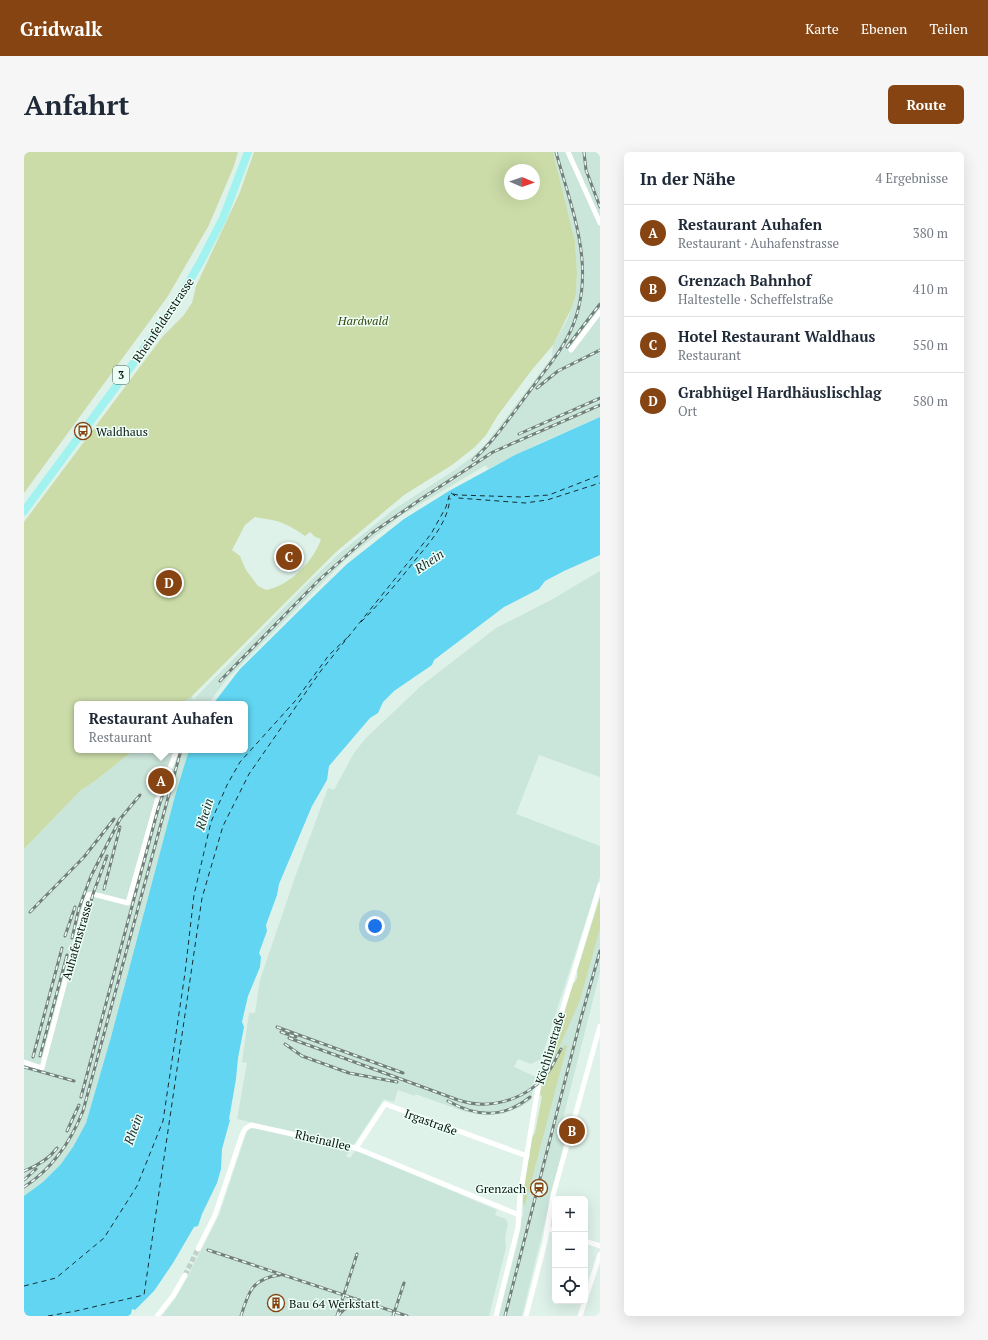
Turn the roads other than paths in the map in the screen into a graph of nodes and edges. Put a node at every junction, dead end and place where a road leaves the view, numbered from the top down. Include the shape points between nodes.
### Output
1 (244, 152) edge
2 (248, 152) edge
3 (568, 152) edge
4 (600, 223) edge
5 (600, 312) edge
6 (571, 350) dead end
7 (24, 505) edge
8 (24, 512) edge
9 (176, 753) edge
10 (600, 885) edge
11 (600, 1026) edge
12 (24, 1062) edge
13 (356, 1148) junction
14 (527, 1156) junction
15 (519, 1215) junction
16 (548, 1228) junction
17 (552, 1230) edge
18 (588, 1242) edge
19 (600, 1246) edge
20 (198, 1249) tunnel mouth
21 (600, 1254) edge
22 (185, 1274) tunnel mouth
23 (588, 1292) edge
24 (584, 1304) edge
25 (157, 1316) edge
26 (496, 1316) edge
27 (526, 1316) edge
28 (580, 1316) edge

1 - 7 main road, Rheinfelderstrasse / 3 via 217,222 175,299
2 - 8 main road, Rheinfelderstrasse / 3 via 223,218 179,299
3 - 4 street
5 - 6 street
9 - 12 street, Auhafenstrasse via 157,802 128,903 93,894 88,896 42,1068
10 - 14 street, Köchlinstraße via 540,1077
11 - 16 street via 553,1195
13 - 14 street, Irgastraße via 385,1104
13 - 15 street, Rheinallee
13 - 20 street, Rheinallee via 255,1125 247,1126 216,1215
14 - 15 street, Köchlinstraße
15 - 26 street, Köchlinstraße via 515,1243
16 - 17 street
16 - 27 street
18 - 19 street
21 - 23 street
22 - 25 street via 173,1296
24 - 28 street

